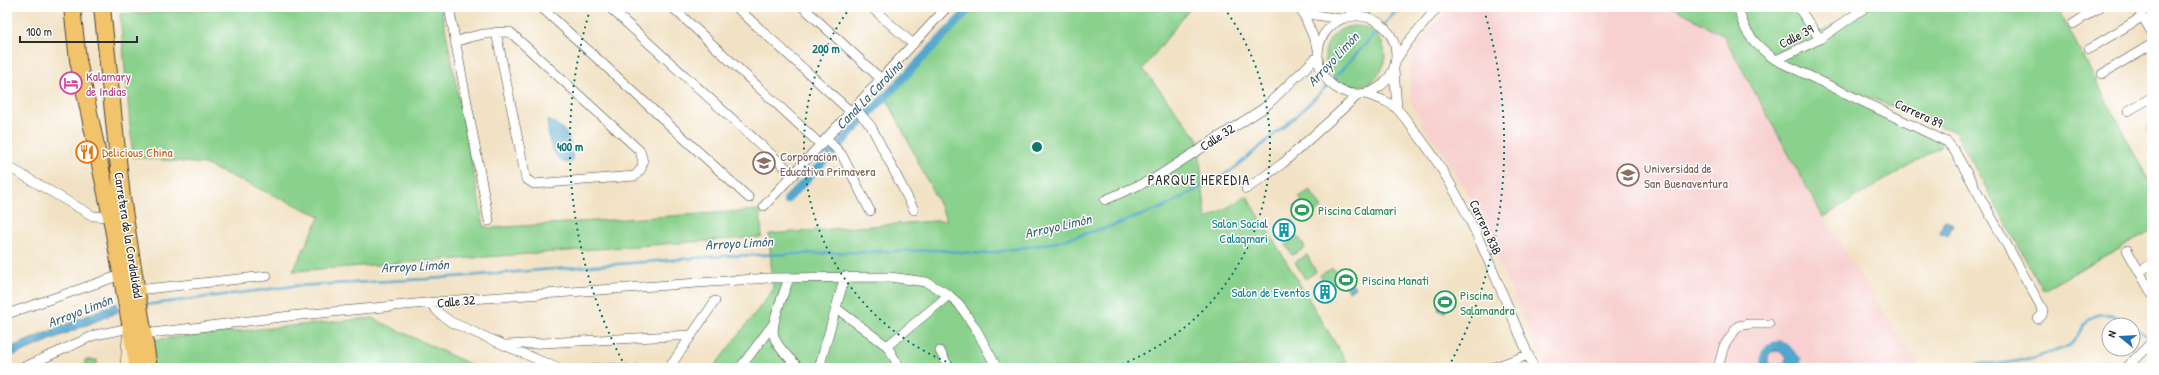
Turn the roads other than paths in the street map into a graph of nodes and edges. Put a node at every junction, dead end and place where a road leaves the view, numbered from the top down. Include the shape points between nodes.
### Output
1 (104, 7) edge
2 (449, 7) edge
3 (541, 7) edge
4 (609, 7) edge
5 (672, 7) edge
6 (736, 7) edge
7 (803, 7) edge
8 (871, 7) edge
9 (1362, 7) edge
10 (1438, 7) edge
11 (1739, 7) edge
12 (1866, 7) edge
13 (2137, 7) edge
14 (74, 8) edge
15 (943, 9) edge
16 (2093, 9) edge
17 (1300, 10) edge
18 (1800, 10) dead end
19 (2142, 17) junction
20 (1344, 18) junction
21 (2073, 24) dead end
22 (496, 32) junction
23 (2152, 33) edge
24 (1820, 38) junction
25 (455, 42) junction
26 (913, 44) junction
27 (2152, 44) edge
28 (1318, 48) junction
29 (2088, 49) dead end
30 (1317, 57) junction
31 (1396, 60) junction
32 (1776, 60) junction
33 (1394, 69) junction
34 (2102, 74) dead end
35 (881, 79) junction
36 (1361, 95) junction
37 (2152, 97) edge
38 (1397, 108) junction
39 (853, 110) junction
40 (2128, 111) dead end
41 (824, 142) junction
42 (7, 166) edge
43 (794, 175) junction
44 (1246, 189) dead end
45 (749, 198) dead end
46 (1105, 200) dead end
47 (764, 206) dead end
48 (914, 210) dead end
49 (870, 211) dead end
50 (111, 217) junction
51 (489, 221) dead end
52 (2127, 250) dead end
53 (2152, 264) edge
54 (2140, 271) junction
55 (121, 275) junction
56 (267, 276) dead end
57 (845, 276) junction
58 (790, 278) junction
59 (130, 290) junction
60 (2152, 294) edge
61 (949, 295) junction
62 (715, 301) dead end
63 (430, 303) junction
64 (836, 308) junction
65 (7, 314) edge
66 (2038, 319) dead end
67 (774, 323) junction
68 (1768, 324) dead end
69 (136, 325) junction
70 (692, 335) junction
71 (2152, 342) edge
72 (506, 345) junction
73 (887, 346) junction
74 (940, 351) dead end
75 (1528, 355) junction
76 (2129, 366) edge
77 (22, 368) edge
78 (127, 368) edge
79 (138, 368) edge
80 (149, 368) edge
81 (557, 368) edge
82 (669, 368) edge
83 (740, 368) edge
84 (799, 368) edge
85 (819, 368) edge
86 (900, 368) edge
87 (949, 368) edge
88 (997, 368) edge
89 (1492, 368) edge
90 (1534, 368) edge
91 (1718, 368) edge

1 - 59 highway, Carretera de la Cordialidad
2 - 25 street
3 - 45 street
4 - 43 street
5 - 41 street
6 - 39 street
7 - 35 street
8 - 26 street
9 - 20 street
10 - 31 street
11 - 32 street, Carrera 89 via 1746,30 1755,42
12 - 24 street, Calle 39
13 - 19 street
14 - 50 highway, Carretera de la Cordialidad via 78,60
15 - 26 street
16 - 21 street
17 - 20 street
17 - 28 street
18 - 24 street
19 - 23 street
19 - 29 street
20 - 28 street via 1326,30
20 - 31 street via 1361,16 1375,20 1392,36
22 - 22 street via 526,179 534,184 635,176 640,172 643,162 640,152 510,32
22 - 25 street
24 - 32 street, Calle 39
25 - 51 street
26 - 35 street
27 - 34 street
28 - 30 street
30 - 36 street via 1323,76 1336,90
30 - 46 street, Calle 32 via 1264,108 1155,178
31 - 33 street
32 - 66 street, Carrera 89 via 1947,142 1954,150 2043,310
33 - 36 street via 1382,86
33 - 38 street
35 - 39 street
36 - 38 street, Carrera 83B
36 - 44 street via 1282,164
37 - 40 street
38 - 75 street, Carrera 83B via 1430,151 1454,190 1476,234
39 - 41 street
39 - 48 street via 871,126
41 - 43 street
41 - 49 street via 842,155
42 - 50 street via 93,216
43 - 47 street
50 - 55 highway, Carretera de la Cordialidad
52 - 54 street
53 - 54 street
54 - 60 street
55 - 59 highway, Carretera de la Cordialidad
55 - 65 street
56 - 59 street
57 - 58 street, Calle 32
57 - 61 street, Calle 32 via 890,277 926,282
57 - 64 street
58 - 63 street, Calle 32
58 - 67 street
59 - 69 highway, Carretera de la Cordialidad
61 - 73 street
61 - 88 street, Calle 32 via 959,304 976,329
62 - 70 street
63 - 69 street, Calle 32 via 290,316
63 - 72 street via 451,322
64 - 73 street
64 - 85 street
67 - 83 street
67 - 84 street via 774,335 778,344
68 - 91 street via 1738,326 1724,346
69 - 77 street, Calle 32 via 96,336
69 - 78 street
69 - 79 highway, Carretera de la Cordialidad
69 - 80 highway, Carretera de la Cordialidad
70 - 72 street
70 - 82 street
71 - 76 street
72 - 81 street
73 - 86 street
74 - 87 street
75 - 89 street
75 - 90 street, Carrera 83B

